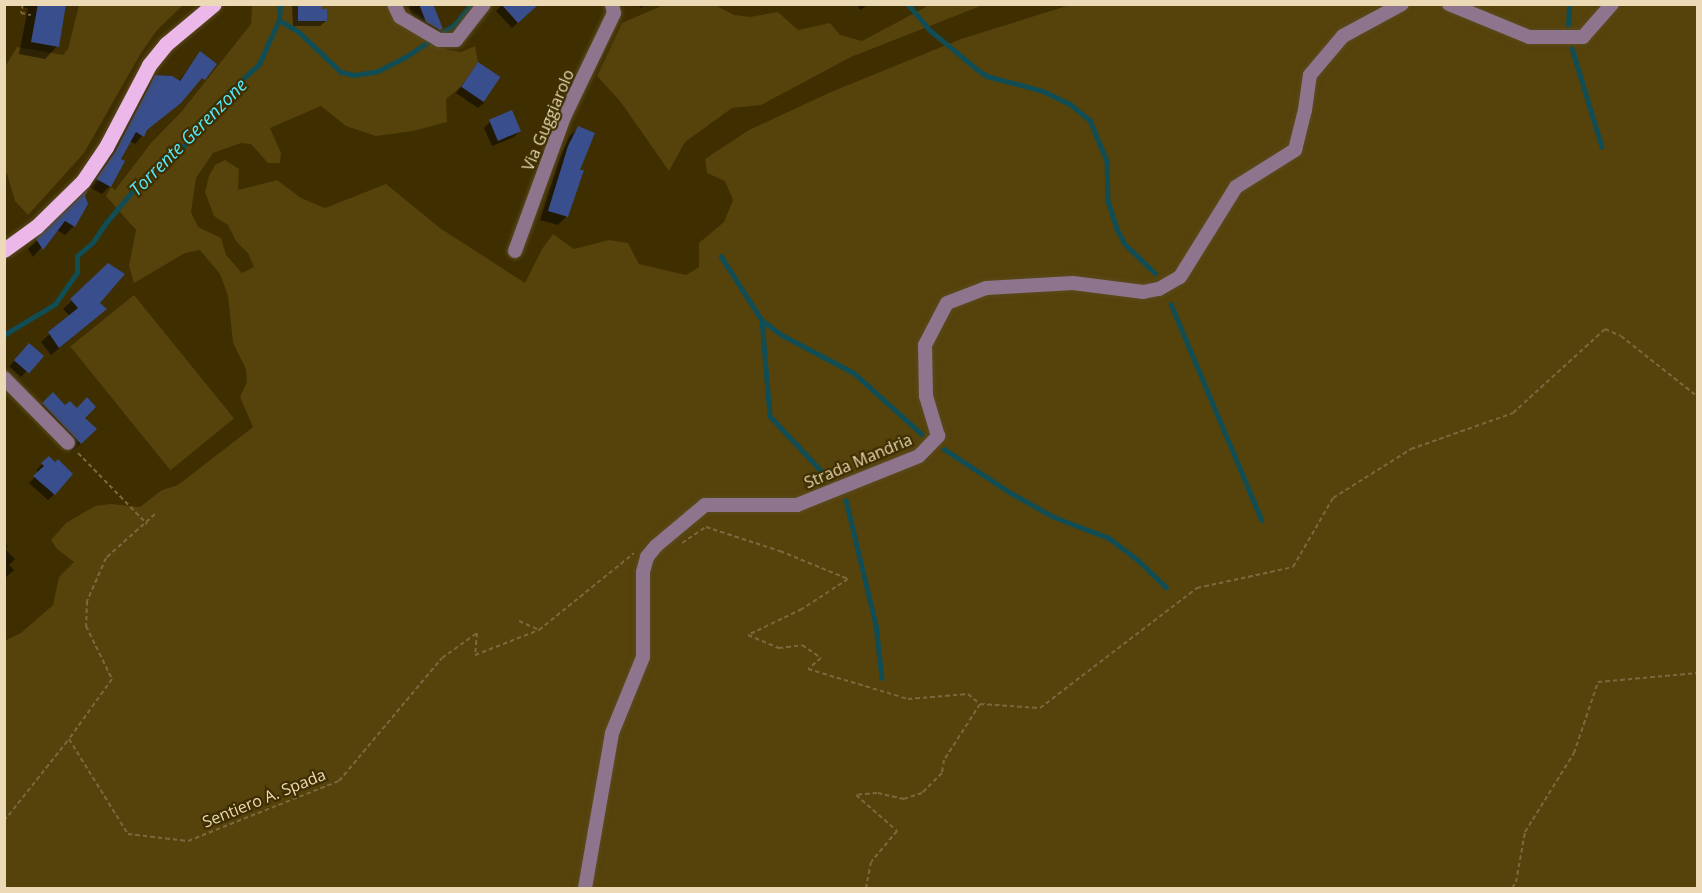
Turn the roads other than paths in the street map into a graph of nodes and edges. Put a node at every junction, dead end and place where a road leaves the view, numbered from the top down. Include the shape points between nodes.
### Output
1 (214, 4) edge
2 (394, 4) edge
3 (484, 4) edge
4 (612, 4) edge
5 (1402, 4) edge
6 (1449, 4) edge
7 (1612, 4) edge
8 (4, 250) edge
9 (515, 251) dead end
10 (4, 378) edge
11 (68, 443) road end
12 (585, 888) edge

1 - 8 main road via 166,44 149,65 106,147 83,181 36,228
2 - 3 street via 400,16 439,40 456,40
4 - 9 street, Via Guggiarolo via 614,13 564,117
5 - 12 street, Strada Mandria via 1343,36 1310,75 1295,150 1236,187 1180,277 1159,289 1143,292 1061,284 986,288 947,303 925,345 926,396 938,436 919,456 797,505 705,505 647,557 643,572 643,657 612,733
6 - 7 street via 1528,37 1583,38
10 - 11 street

